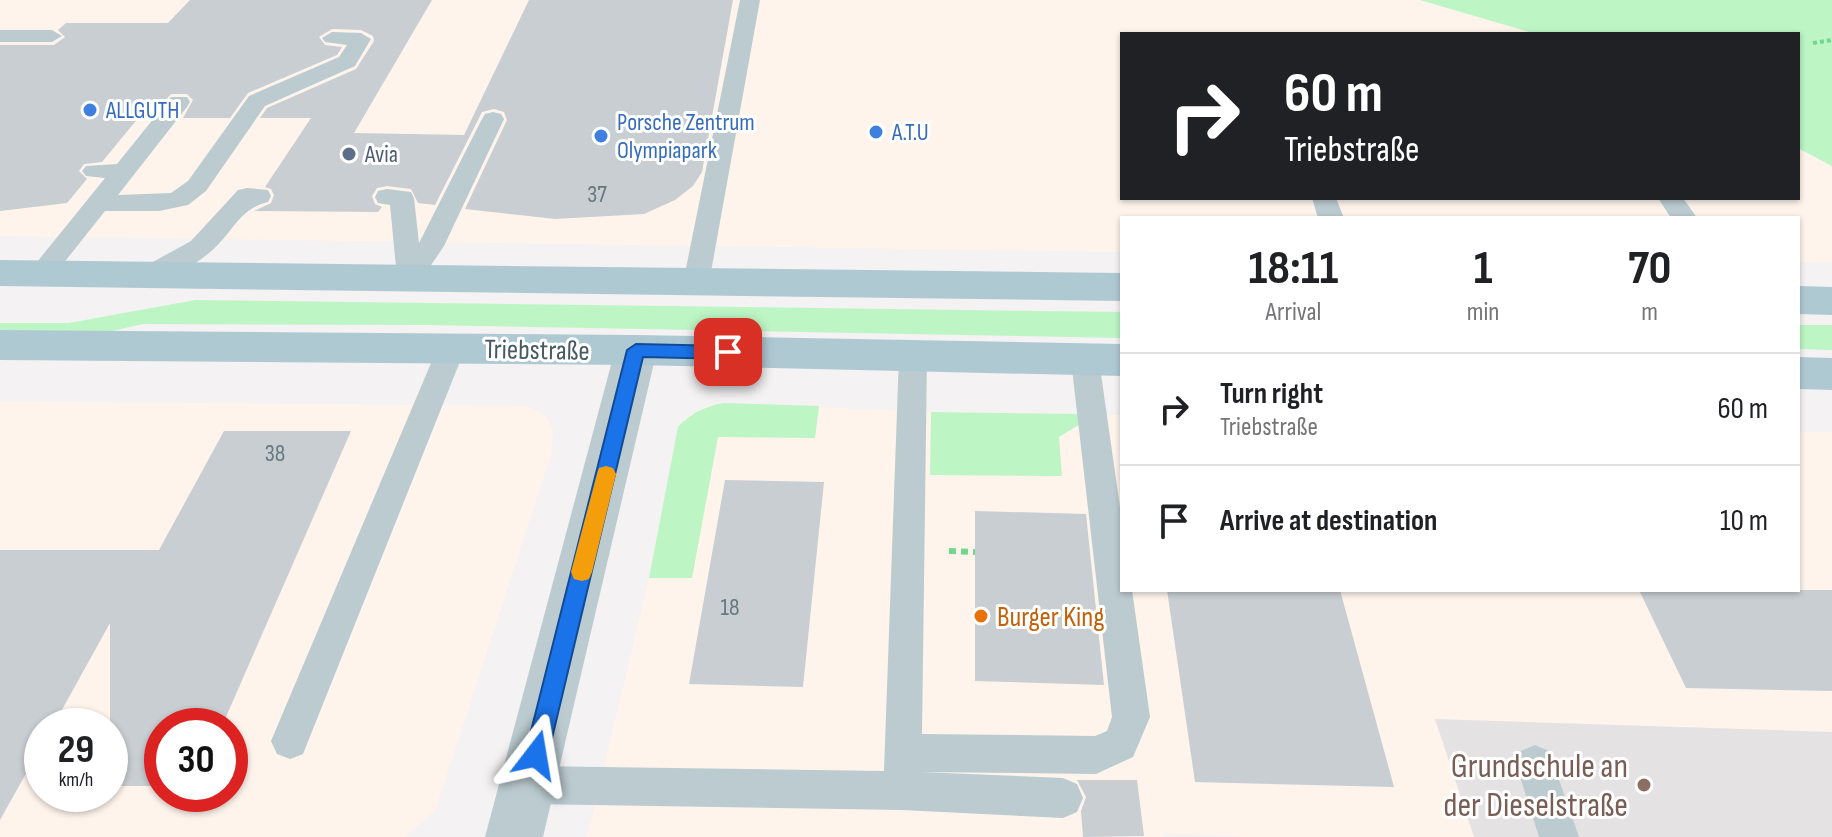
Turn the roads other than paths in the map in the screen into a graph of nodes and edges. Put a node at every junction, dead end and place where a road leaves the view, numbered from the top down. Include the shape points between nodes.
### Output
1 (750, 0) edge
2 (0, 36) edge
3 (52, 36) dead end
4 (332, 38) dead end
5 (179, 102) dead end
6 (493, 119) dead end
7 (94, 171) dead end
8 (124, 171) junction
9 (259, 196) dead end
10 (387, 197) dead end
11 (99, 203) junction
12 (0, 273) edge
13 (42, 273) junction
14 (151, 274) junction
15 (410, 277) junction
16 (696, 283) junction
17 (1120, 287) edge
18 (1800, 300) edge
19 (1832, 301) edge
20 (0, 345) edge
21 (451, 349) junction
22 (636, 350) junction
23 (913, 356) junction
24 (1104, 360) edge
25 (1800, 373) edge
26 (1832, 374) edge
27 (1120, 572) edge
28 (1122, 592) edge
29 (290, 741) dead end
30 (903, 752) junction
31 (1535, 764) dead end
32 (529, 785) junction
33 (902, 791) junction
34 (1063, 798) dead end
35 (514, 837) edge
36 (1559, 837) edge

1 - 16 lane
2 - 3 lane
4 - 11 lane via 361,39 347,61 257,101 197,186 179,199
5 - 8 lane
6 - 15 lane via 431,246
7 - 8 lane
8 - 11 lane
9 - 14 lane via 247,196 200,247
10 - 15 lane via 402,198
11 - 13 lane
12 - 13 main road
13 - 14 main road
14 - 15 main road
15 - 16 main road
16 - 17 main road
18 - 19 main road
20 - 21 main road, Triebstraße
21 - 22 main road, Triebstraße
21 - 29 lane
22 - 23 main road, Triebstraße
22 - 32 street
23 - 24 main road, Triebstraße
23 - 30 lane
24 - 27 lane
25 - 26 main road
28 - 30 lane via 1131,717 1120,744 1096,755
30 - 33 lane
31 - 36 lane
32 - 33 lane
32 - 35 street
33 - 34 lane

